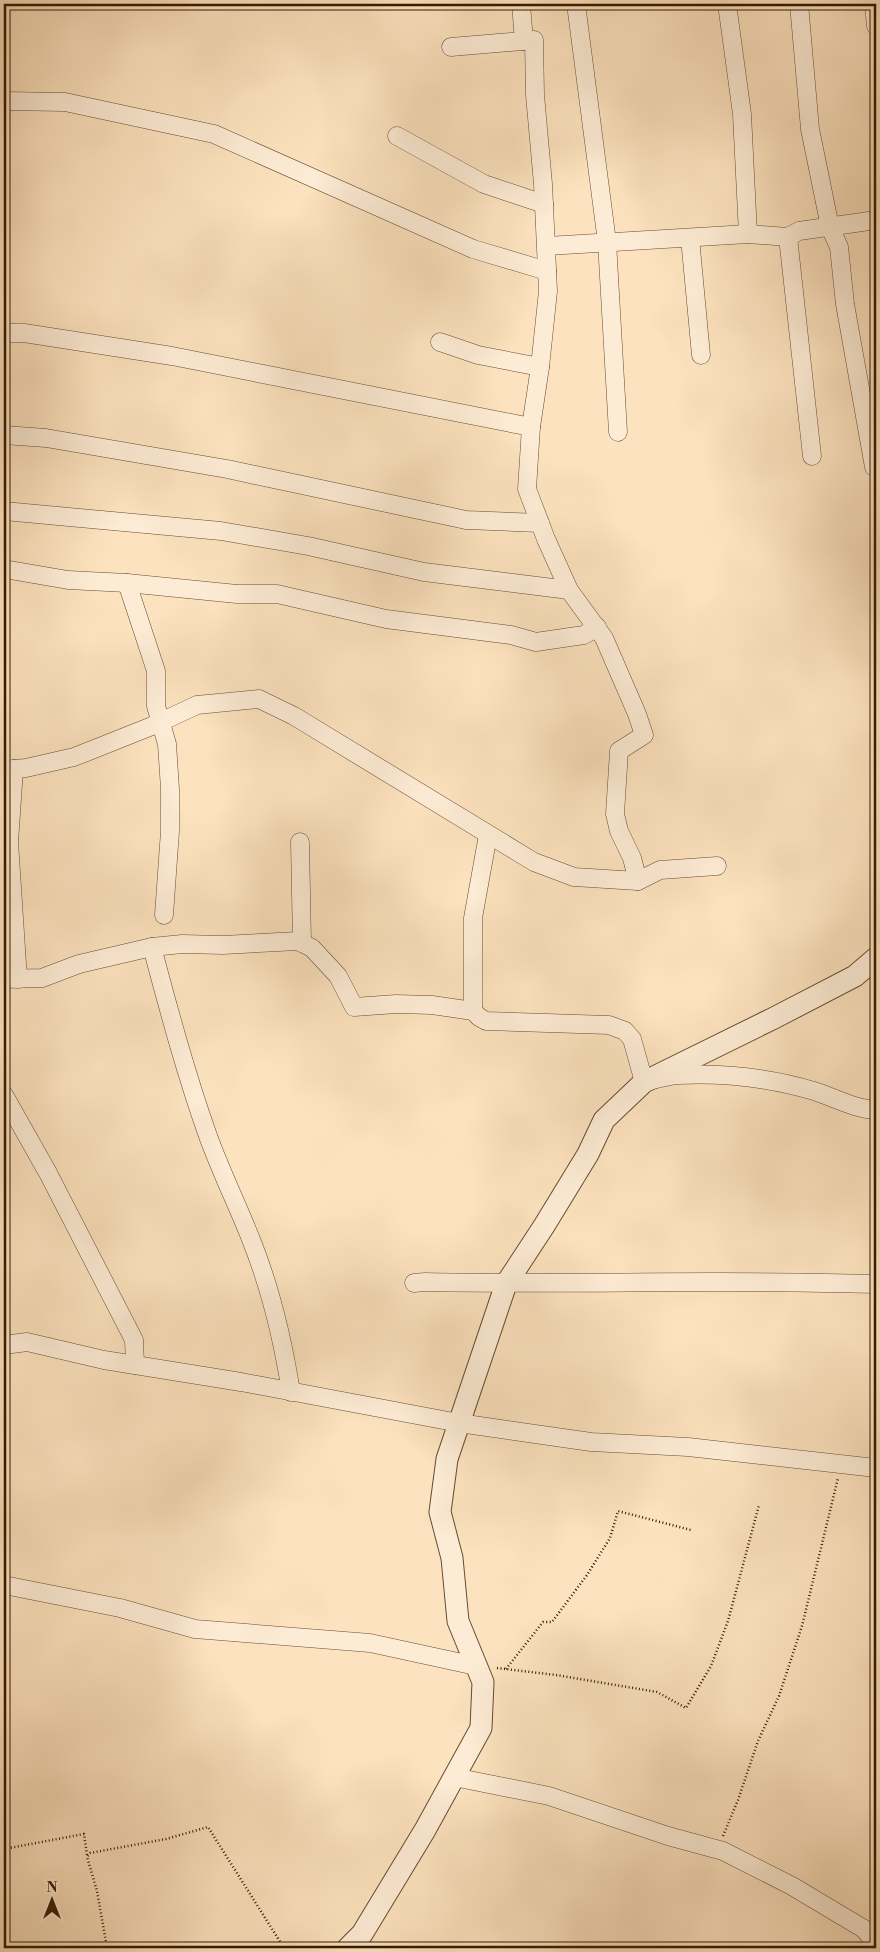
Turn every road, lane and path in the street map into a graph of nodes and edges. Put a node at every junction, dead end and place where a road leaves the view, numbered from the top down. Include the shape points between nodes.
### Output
1 (521, 4) edge
2 (576, 4) edge
3 (727, 4) edge
4 (799, 4) edge
5 (874, 4) edge
6 (876, 26) edge
7 (524, 41) junction
8 (451, 47) dead end
9 (4, 101) edge
10 (397, 136) dead end
11 (544, 204) junction
12 (876, 220) edge
13 (830, 227) junction
14 (748, 234) junction
15 (788, 237) junction
16 (690, 238) junction
17 (607, 242) junction
18 (547, 246) junction
19 (547, 271) junction
20 (4, 333) edge
21 (440, 342) dead end
22 (701, 355) dead end
23 (540, 367) junction
24 (531, 427) junction
25 (618, 432) dead end
26 (4, 435) edge
27 (812, 456) dead end
28 (874, 467) dead end
29 (4, 511) edge
30 (540, 523) junction
31 (4, 569) edge
32 (127, 583) junction
33 (569, 590) junction
34 (597, 627) junction
35 (160, 721) junction
36 (9, 770) edge
37 (488, 835) junction
38 (300, 842) dead end
39 (717, 866) dead end
40 (638, 880) junction
41 (164, 915) dead end
42 (302, 943) junction
43 (152, 947) junction
44 (876, 958) edge
45 (11, 979) edge
46 (474, 1011) junction
47 (644, 1082) junction
48 (4, 1095) edge
49 (876, 1110) edge
50 (414, 1284) dead end
51 (506, 1284) junction
52 (876, 1284) edge
53 (4, 1345) edge
54 (135, 1365) junction
55 (291, 1392) junction
56 (459, 1423) junction
57 (842, 1464) junction
58 (876, 1468) edge
59 (759, 1505) dead end
60 (691, 1530) dead end
61 (4, 1585) edge
62 (476, 1666) junction
63 (506, 1669) junction
64 (454, 1777) junction
65 (4, 1849) edge
66 (717, 1849) junction
67 (87, 1857) junction
68 (876, 1944) edge
69 (107, 1948) edge
70 (284, 1948) edge
71 (349, 1948) edge

1 - 7 street
2 - 17 street
3 - 14 street via 742,114
4 - 13 street via 810,129
5 - 6 street
7 - 8 street
7 - 11 street via 534,40
9 - 19 street via 65,102 214,134 473,249
10 - 11 street via 484,184
11 - 18 street
12 - 13 street
13 - 15 street via 799,231
13 - 28 street via 839,247 845,304
14 - 15 street
14 - 16 street
15 - 27 street
16 - 17 street
16 - 22 street
17 - 18 street
17 - 25 street
18 - 19 street
19 - 23 street
20 - 24 street via 24,333 172,356
21 - 23 street via 478,355
23 - 24 street
24 - 30 street via 528,490
26 - 30 street via 46,438 227,469 466,520
29 - 33 street via 221,531 308,546 424,572
30 - 33 street
31 - 32 street via 68,580
32 - 34 street via 237,594 277,594 386,618 511,635 536,642 584,635
32 - 35 street via 156,671 156,706
33 - 34 street
34 - 40 street via 619,670 644,735 619,750 615,814
35 - 36 street via 74,757
35 - 37 street via 197,705 259,700 294,716
35 - 41 street via 167,744 170,789
36 - 45 street
37 - 40 street via 534,862 574,877
37 - 46 street via 473,918
38 - 42 street
39 - 40 street via 660,870
42 - 43 street
42 - 46 street via 312,948 338,976 354,1007 432,1005
43 - 45 street via 79,964 42,978
43 - 55 street via 185,1070 270,1294
44 - 47 street via 855,976
46 - 47 street via 486,1021 609,1025 632,1039
47 - 49 street via 677,1075 764,1079 814,1091 864,1110
47 - 51 street via 604,1120 588,1154
48 - 54 street via 48,1172 134,1340
50 - 51 street
51 - 52 street via 777,1281
51 - 56 street
53 - 54 street via 27,1342
54 - 55 street
55 - 56 street
56 - 57 street via 591,1442 688,1447
56 - 62 street via 447,1459 440,1512 452,1558 458,1621
57 - 58 street
57 - 66 path via 802,1626 779,1696 758,1741
59 - 63 path via 728,1621 711,1666 686,1708 657,1692
60 - 63 path via 618,1511 610,1538 587,1575 552,1622 543,1622
61 - 62 street via 120,1608 195,1629 370,1643
62 - 63 path
62 - 64 street via 483,1682 482,1728
64 - 66 street via 549,1796
64 - 71 street via 362,1934
65 - 67 path via 84,1834
66 - 68 street via 792,1886 864,1929
67 - 69 path
67 - 70 path via 90,1853 166,1839 208,1827

